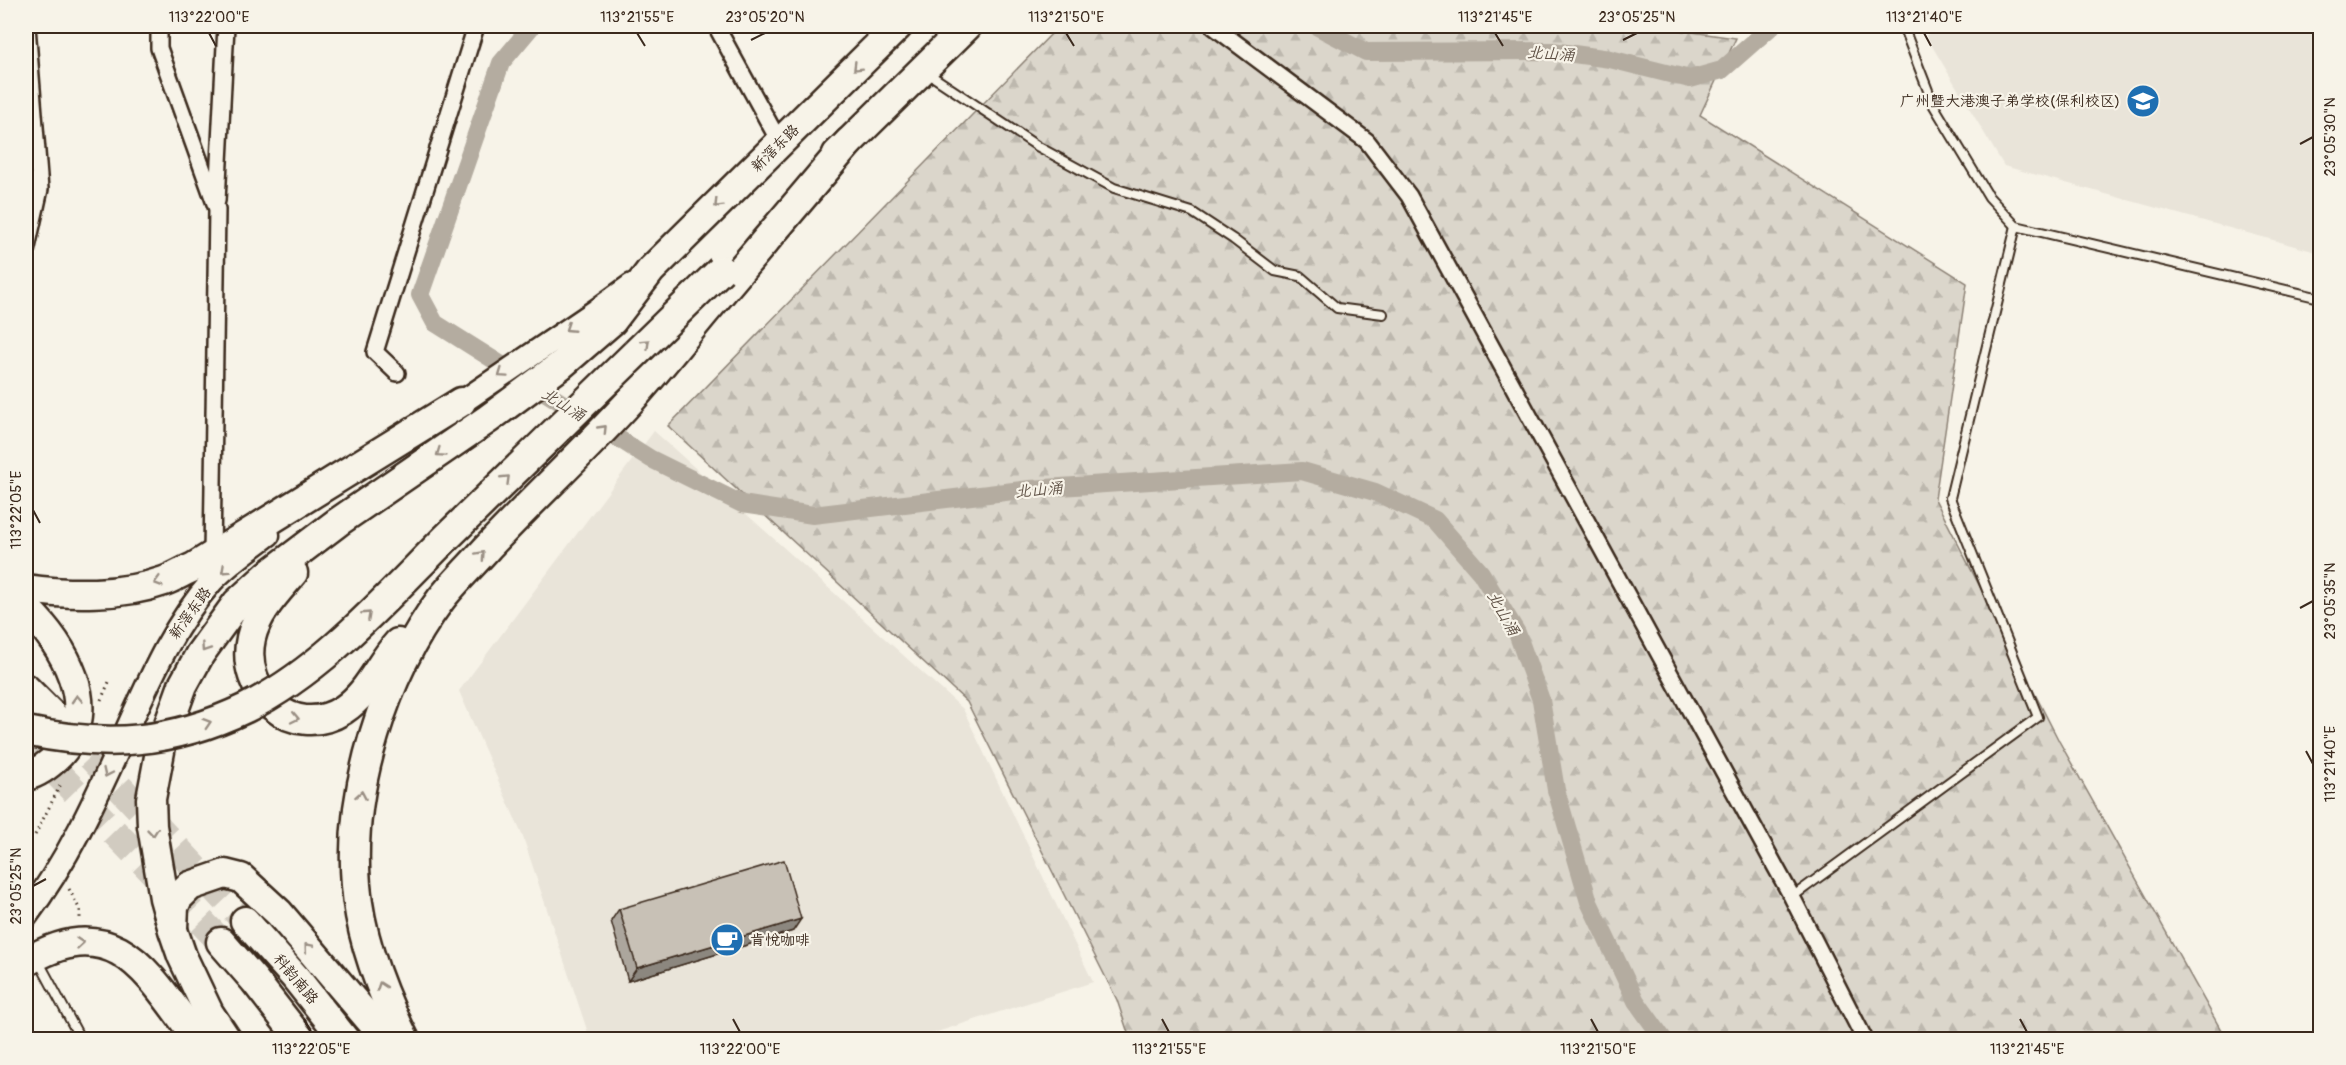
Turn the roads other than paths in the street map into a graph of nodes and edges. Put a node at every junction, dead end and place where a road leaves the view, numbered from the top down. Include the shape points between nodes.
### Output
1 (27, 26) edge
2 (159, 26) edge
3 (226, 26) edge
4 (476, 26) edge
5 (716, 26) edge
6 (898, 26) edge
7 (967, 26) edge
8 (1214, 26) edge
9 (1902, 26) edge
10 (923, 69) junction
11 (780, 142) junction
12 (849, 142) junction
13 (217, 210) junction
14 (2016, 226) junction
15 (26, 252) edge
16 (2320, 298) edge
17 (1383, 314) dead end
18 (552, 355) junction
19 (397, 373) dead end
20 (461, 402) junction
21 (338, 522) junction
22 (212, 555) junction
23 (26, 589) edge
24 (442, 599) junction
25 (26, 608) edge
26 (26, 689) edge
27 (53, 716) tunnel mouth
28 (26, 730) edge
29 (26, 776) edge
30 (1792, 897) junction
31 (26, 916) edge
32 (246, 921) tunnel mouth
33 (173, 930) junction
34 (220, 942) tunnel mouth
35 (31, 958) edge
36 (81, 1040) edge
37 (198, 1040) edge
38 (227, 1040) edge
39 (301, 1040) edge
40 (345, 1040) edge
41 (387, 1040) edge
42 (405, 1040) edge
43 (1865, 1040) edge

1 - 15 street via 40,189
2 - 13 street via 159,48
3 - 13 street
4 - 19 street via 375,352
5 - 11 street
6 -> 11 highway, 新滘东路
7 - 10 highway
8 - 30 street via 1366,141 1409,196
9 - 14 lane via 1934,106 1989,197
10 - 12 highway
10 - 17 lane via 1037,146 1114,188 1192,213 1275,271 1300,276 1337,308
11 -> 18 highway, 新滘东路 via 651,270 612,321
24 -> 12 highway via 632,399
28 -> 12 highway, bridge via 108,742 159,736 247,707 298,677 384,599
13 - 22 street
14 - 16 lane
14 - 30 lane via 1950,498 2038,717
18 -> 20 street, 新滘东路
18 -> 21 highway, 新滘东路 via 488,419
20 - 22 highway
20 -> 31 street, 新滘东路 via 275,529 213,581 167,645 75,839
21 -> 24 highway via 268,602 254,628 249,650 253,676 268,703 276,709 301,720 341,711 366,690 394,647
21 -> 33 highway via 237,603 183,685 159,755 151,800 156,860
22 -> 23 highway via 164,581 131,589
42 -> 24 highway via 388,1006 363,928 356,885 356,841 360,796 387,701 418,634
29 -> 25 highway via 43,768 64,749 74,732 78,704 70,667 61,648
26 - 27 highway
30 - 43 street
32 - 40 highway, 科韵南路
33 - 38 highway via 209,1013
41 -> 33 highway via 279,913 241,878 225,874 190,886 174,907
34 - 39 highway
35 - 36 lane
35 -> 37 highway via 68,944 85,942 116,947 145,972

